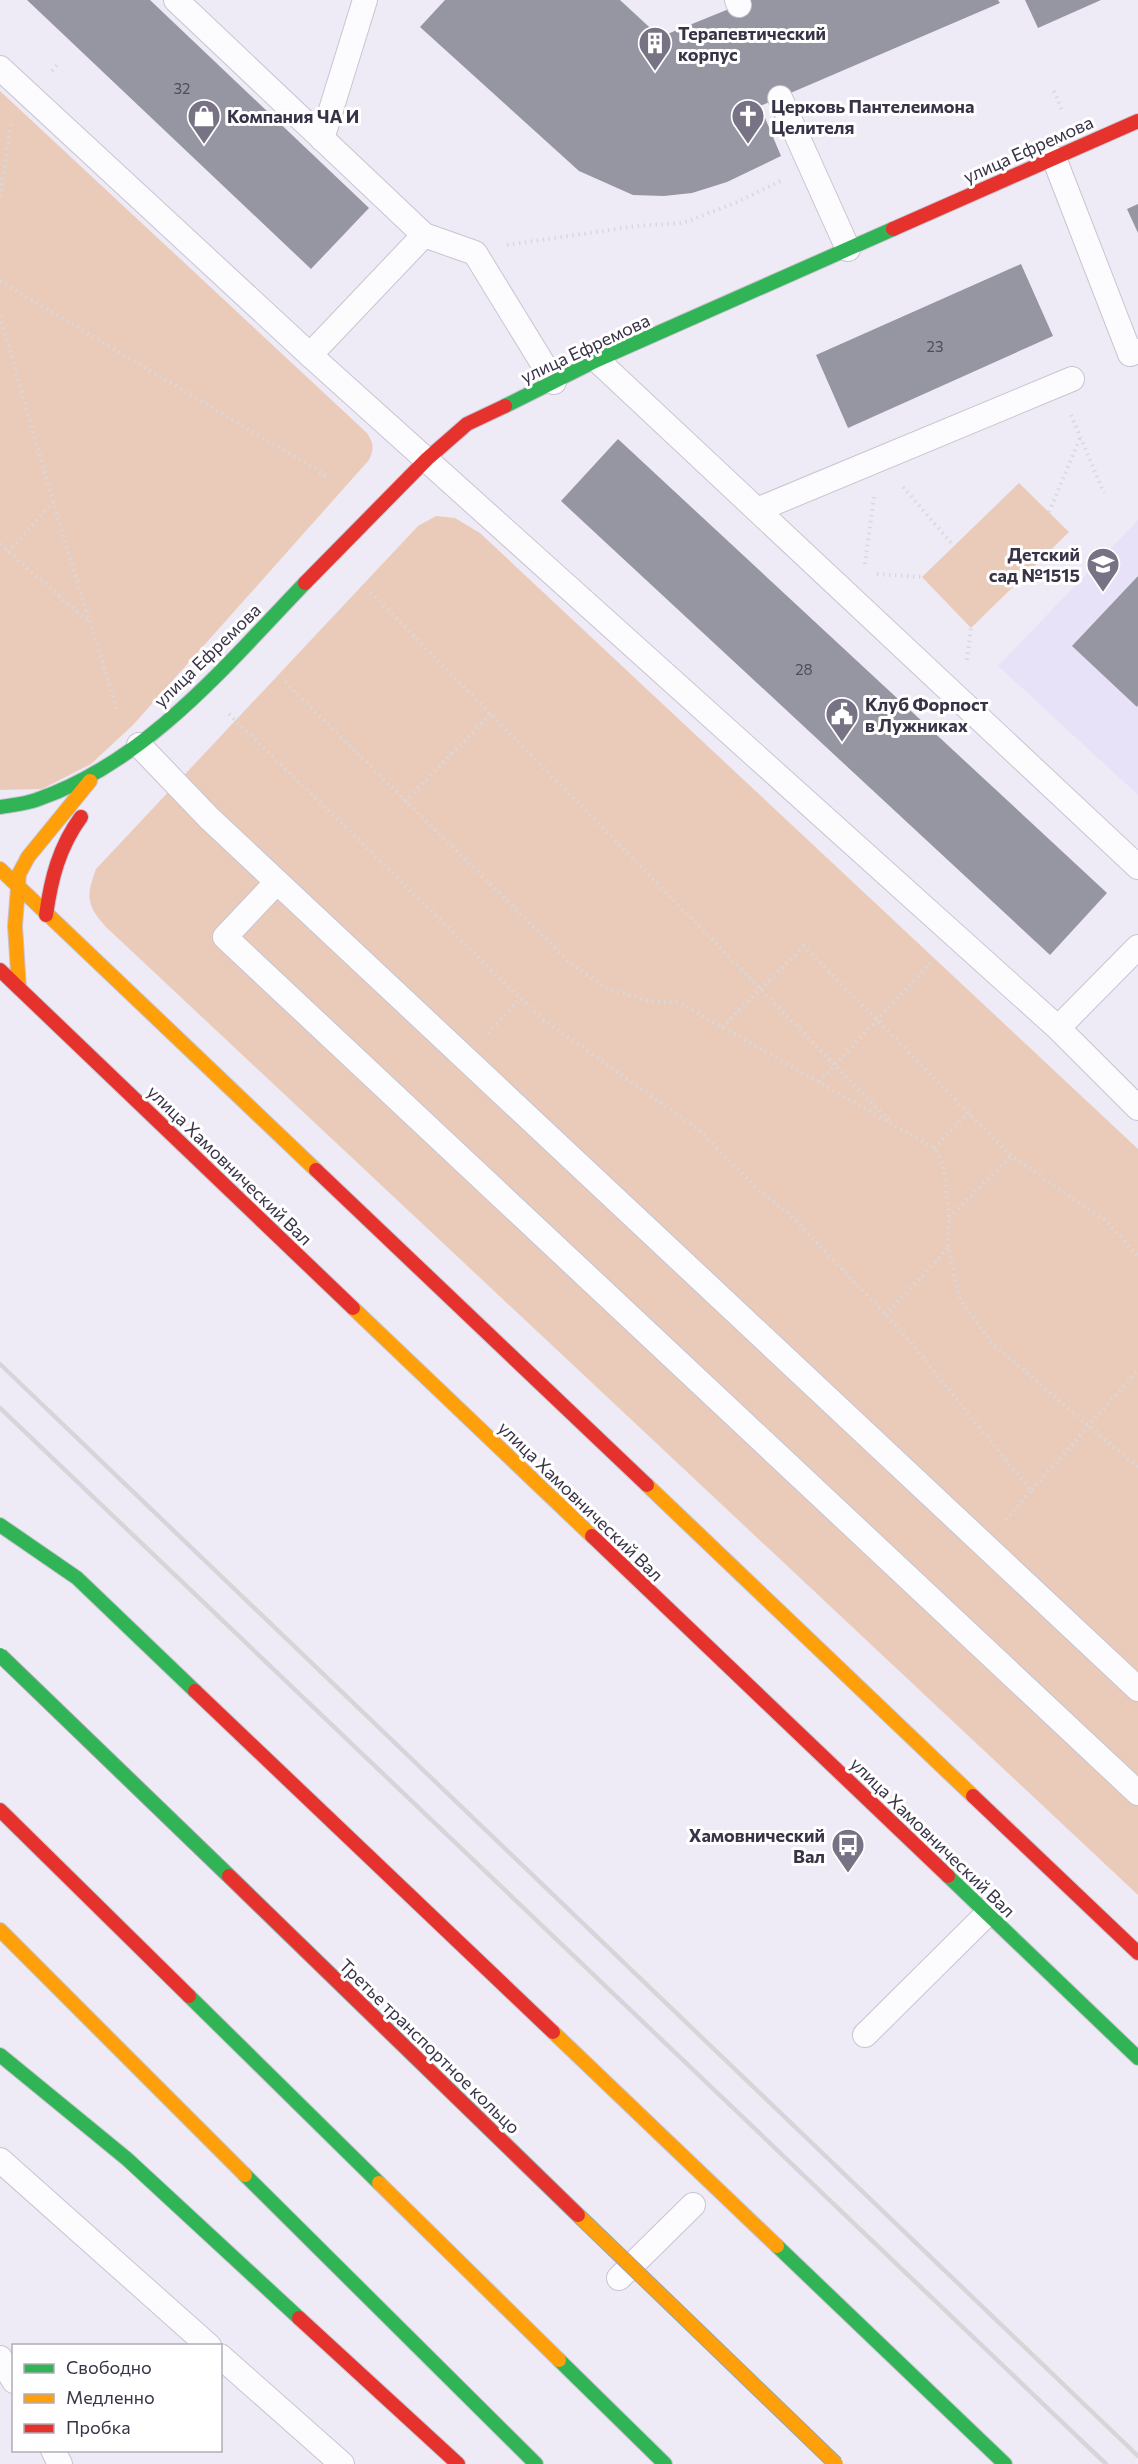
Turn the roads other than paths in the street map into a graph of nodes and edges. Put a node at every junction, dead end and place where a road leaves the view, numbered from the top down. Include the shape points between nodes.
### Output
1 (176, 0) edge
2 (365, 0) edge
3 (0, 68) edge
4 (780, 98) dead end
5 (1138, 120) edge
6 (322, 138) junction
7 (1054, 158) junction
8 (424, 235) junction
9 (848, 249) junction
10 (1138, 351) edge
11 (310, 355) junction
12 (597, 360) junction
13 (554, 382) junction
14 (1065, 382) road end
15 (427, 459) junction
16 (757, 510) junction
17 (139, 745) junction
18 (100, 769) junction
19 (110, 781) dead end
20 (90, 806) dead end
21 (0, 807) edge
22 (1138, 867) edge
23 (0, 869) edge
24 (277, 882) junction
25 (18, 887) junction
26 (46, 915) junction
27 (1138, 947) edge
28 (0, 970) edge
29 (19, 988) junction
30 (1058, 1028) junction
31 (1138, 1108) edge
32 (0, 1525) edge
33 (0, 1655) edge
34 (1138, 1689) edge
35 (1138, 1793) edge
36 (0, 1810) edge
37 (987, 1914) junction
38 (0, 1930) edge
39 (1138, 1953) edge
40 (865, 2035) dead end
41 (0, 2055) edge
42 (1138, 2058) edge
43 (0, 2160) edge
44 (693, 2205) dead end
45 (619, 2278) dead end
46 (207, 2344) edge
47 (0, 2358) edge
48 (222, 2358) edge
49 (12, 2378) edge
50 (342, 2464) edge
51 (458, 2464) edge
52 (536, 2464) edge
53 (664, 2464) edge
54 (836, 2464) edge
55 (1005, 2464) edge

1 - 6 lane
2 - 6 lane
3 - 11 lane
4 - 9 lane
5 - 7 main road, улица Ефремова
6 - 8 lane
7 - 9 main road, улица Ефремова
7 - 10 lane via 1130,354
8 - 11 lane
8 - 13 lane via 475,253
9 - 12 main road, улица Ефремова
11 - 15 lane
12 - 13 main road, улица Ефремова
12 - 16 lane
13 - 15 main road, улица Ефремова via 467,424
14 - 16 lane
15 - 17 main road, улица Ефремова via 203,688
15 - 30 lane
16 - 22 lane
17 - 18 main road, улица Ефремова
17 - 19 main road, улица Ефремова
17 - 24 lane
18 - 21 main road, улица Ефремова via 34,801
18 - 25 main road, улица Ефремова via 28,857 19,874
20 - 26 main road via 72,828 58,859
23 - 25 main road
24 - 34 lane
24 - 35 lane via 225,937
25 - 26 main road
25 - 29 main road, улица Ефремова via 15,926
26 - 39 main road
27 - 30 lane
28 - 29 main road, улица Хамовнический Вал
29 - 37 main road, улица Хамовнический Вал
30 - 31 lane
32 - 55 main road via 77,1578
33 - 54 main road, Третье транспортное кольцо, bridge
36 - 53 main road
37 - 40 lane
37 - 42 main road, улица Хамовнический Вал
38 - 52 main road
41 - 51 main road via 127,2159
43 - 46 lane
44 - 45 lane
47 - 49 lane
48 - 50 lane

